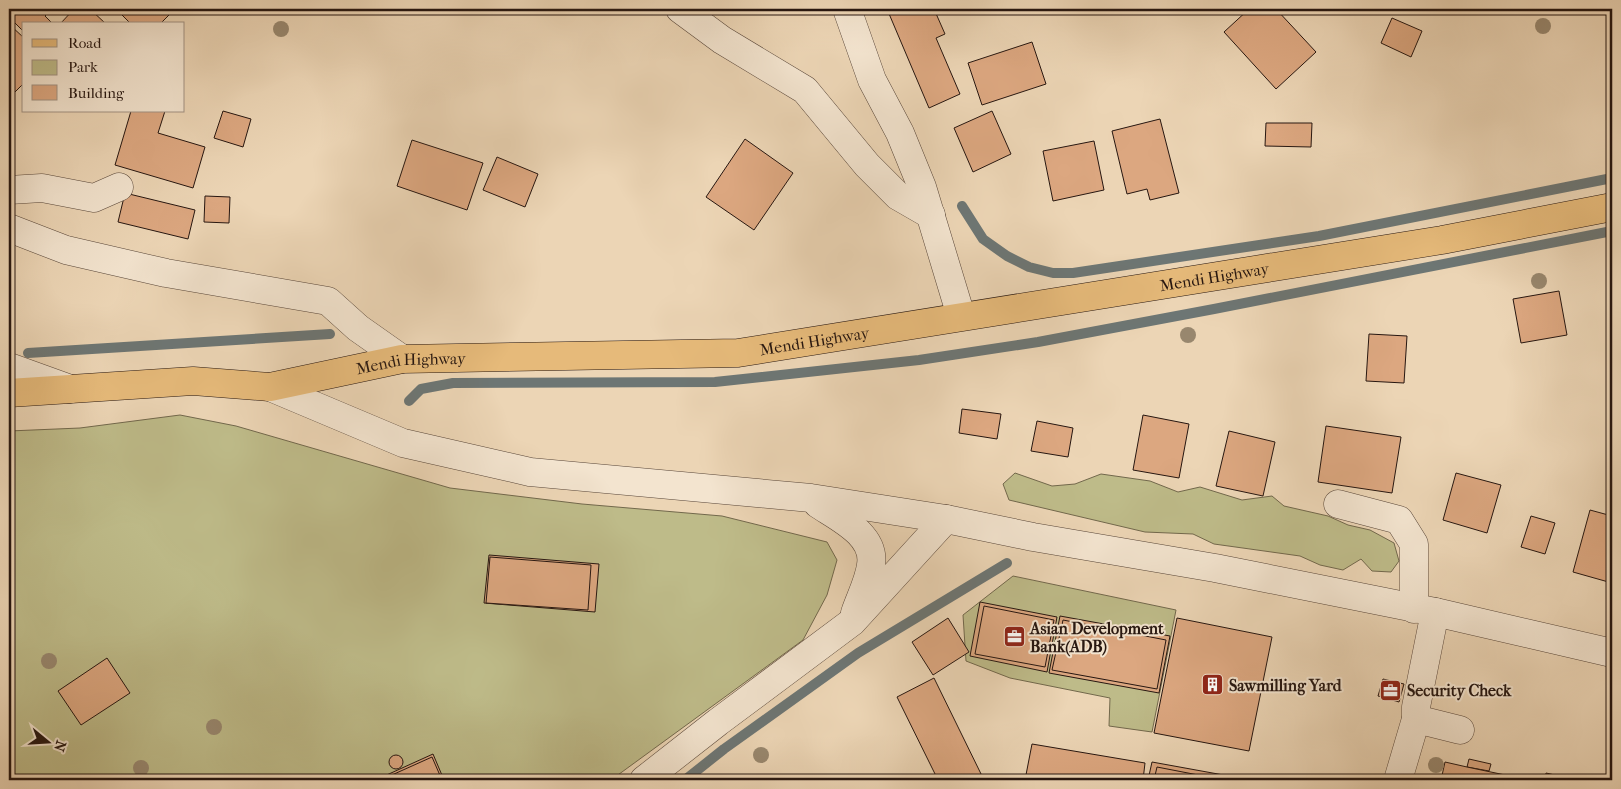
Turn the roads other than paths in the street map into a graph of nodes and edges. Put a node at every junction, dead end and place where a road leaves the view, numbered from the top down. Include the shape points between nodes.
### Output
1 (680, 9) edge
2 (848, 9) edge
3 (119, 187) dead end
4 (9, 190) edge
5 (1612, 207) edge
6 (931, 215) junction
7 (9, 228) edge
8 (961, 316) junction
9 (402, 359) junction
10 (9, 367) edge
11 (270, 387) junction
12 (70, 389) junction
13 (9, 393) edge
14 (811, 498) junction
15 (1338, 504) dead end
16 (946, 519) junction
17 (1425, 610) junction
18 (852, 622) junction
19 (1612, 653) edge
20 (1416, 720) junction
21 (1460, 730) dead end
22 (644, 780) edge
23 (1398, 780) edge

1 - 6 street via 722,40 805,90 867,165 898,196
2 - 6 street via 872,80 900,133
3 - 4 street via 94,198 42,188
5 - 8 main road, Mendi Highway via 1442,240
6 - 8 street
7 - 9 street via 75,252 166,273 328,301 358,328
8 - 9 main road, Mendi Highway via 738,353
9 - 11 main road, Mendi Highway
10 - 12 street
11 - 12 main road, Mendi Highway via 193,381
11 - 14 street via 403,443 530,472
12 - 13 main road, Mendi Highway
14 - 16 street
14 - 18 street via 862,534 869,548 872,564
15 - 17 street via 1399,520 1414,544
16 - 17 street
16 - 18 street
17 - 19 street
17 - 20 street
18 - 22 street
20 - 21 street
20 - 23 street

